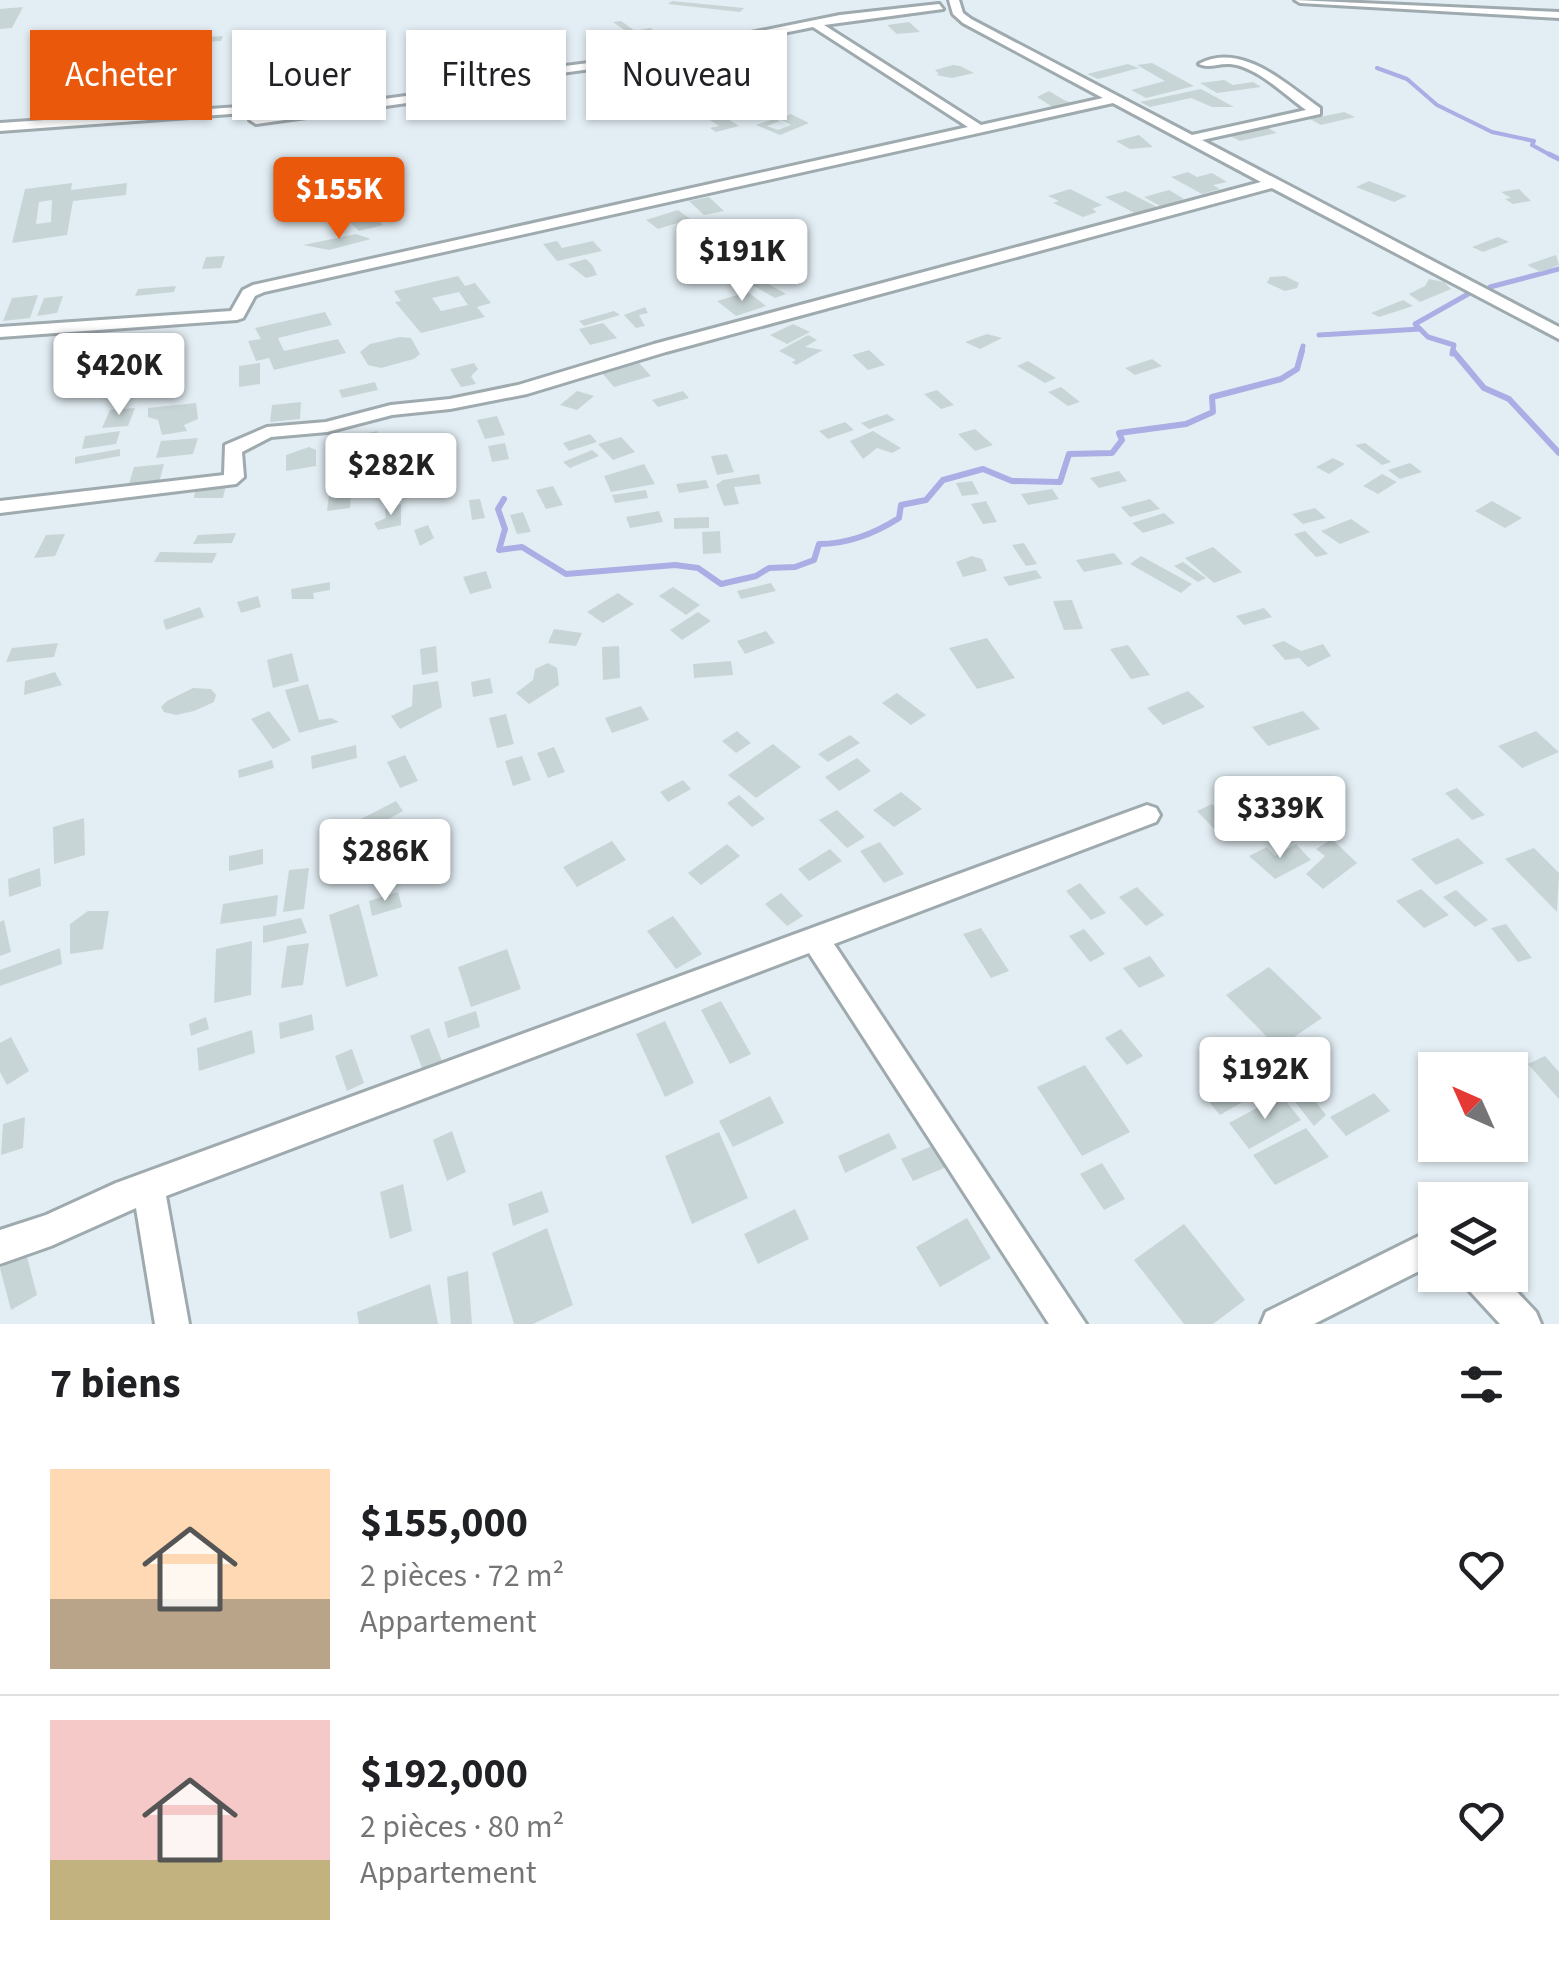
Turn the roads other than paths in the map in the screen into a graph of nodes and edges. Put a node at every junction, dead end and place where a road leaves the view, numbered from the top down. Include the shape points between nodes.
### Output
1 (921, 0) edge
2 (1300, 0) edge
3 (958, 4) edge
4 (939, 7) junction
5 (1559, 15) edge
6 (814, 24) junction
7 (1205, 64) dead end
8 (1114, 99) junction
9 (386, 101) edge
10 (232, 111) edge
11 (0, 126) edge
12 (979, 129) junction
13 (1190, 139) junction
14 (1274, 183) junction
15 (0, 332) edge
16 (1559, 334) edge
17 (0, 508) edge
18 (1147, 815) dead end
19 (816, 940) junction
20 (149, 1190) junction
21 (0, 1247) edge
22 (1418, 1254) edge
23 (1494, 1292) edge
24 (172, 1324) edge
25 (1069, 1324) edge
26 (1278, 1324) edge
27 (1524, 1324) edge

1 - 4 street
2 - 5 street
3 - 4 street
3 - 8 street
4 - 6 street
6 - 9 street
6 - 12 street
7 - 13 street via 1233,60 1258,70 1316,111
8 - 12 street
8 - 13 street
10 - 11 street
12 - 15 street via 259,288 237,314
13 - 14 street
14 - 16 street
14 - 17 street via 522,390 268,432 232,449 230,480
18 - 19 street
19 - 20 street
19 - 25 street
20 - 21 street
20 - 24 street
22 - 26 street
23 - 27 street

